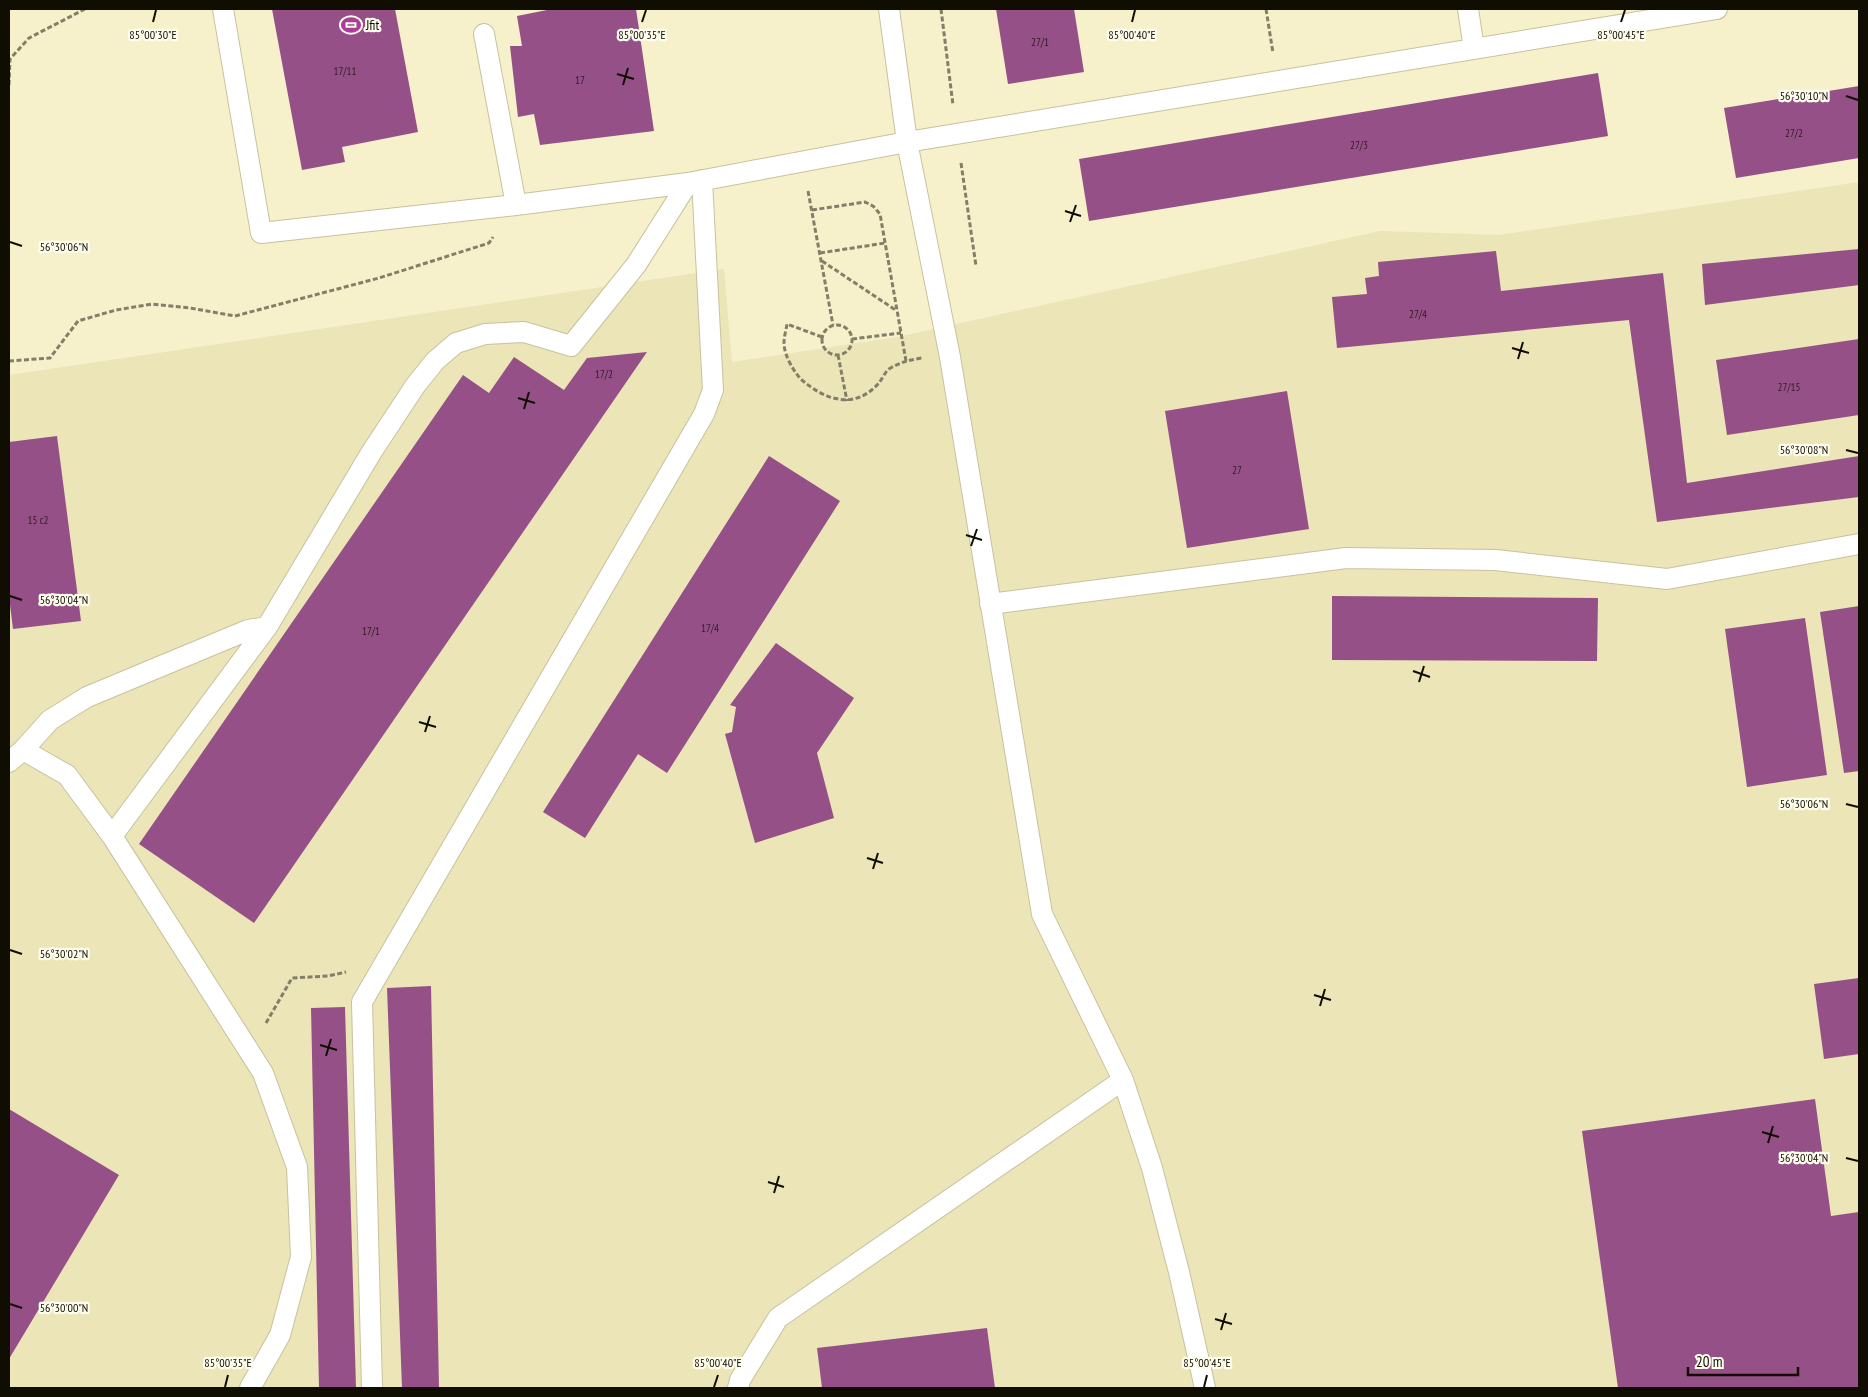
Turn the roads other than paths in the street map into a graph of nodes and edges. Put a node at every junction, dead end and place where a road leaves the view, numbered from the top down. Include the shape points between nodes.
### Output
1 (223, 9) edge
2 (889, 9) edge
3 (1468, 9) edge
4 (1717, 9) edge
5 (484, 34) dead end
6 (1474, 50) junction
7 (907, 142) junction
8 (695, 181) junction
9 (516, 205) junction
10 (1859, 544) edge
11 (990, 604) junction
12 (267, 627) junction
13 (16, 756) edge
14 (112, 836) junction
15 (1123, 1080) junction
16 (250, 1388) edge
17 (372, 1388) edge
18 (738, 1388) edge
19 (1205, 1388) edge

1 - 9 lane via 262,233
2 - 7 lane
3 - 6 lane
4 - 6 lane
5 - 9 lane
6 - 7 lane
7 - 8 lane
7 - 11 lane via 950,354
8 - 9 lane
8 - 12 lane via 636,266 571,346 524,332 484,334 456,343 435,361 371,453
8 - 17 lane via 713,390 704,414 362,1002
10 - 11 lane via 1667,579 1495,560 1346,558
11 - 15 lane via 1042,914
12 - 13 lane via 248,630 87,696 50,720
12 - 14 lane
13 - 14 lane via 66,775
14 - 16 lane via 263,1073 297,1167 301,1257 280,1335
15 - 18 lane via 778,1318
15 - 19 lane via 1152,1168

